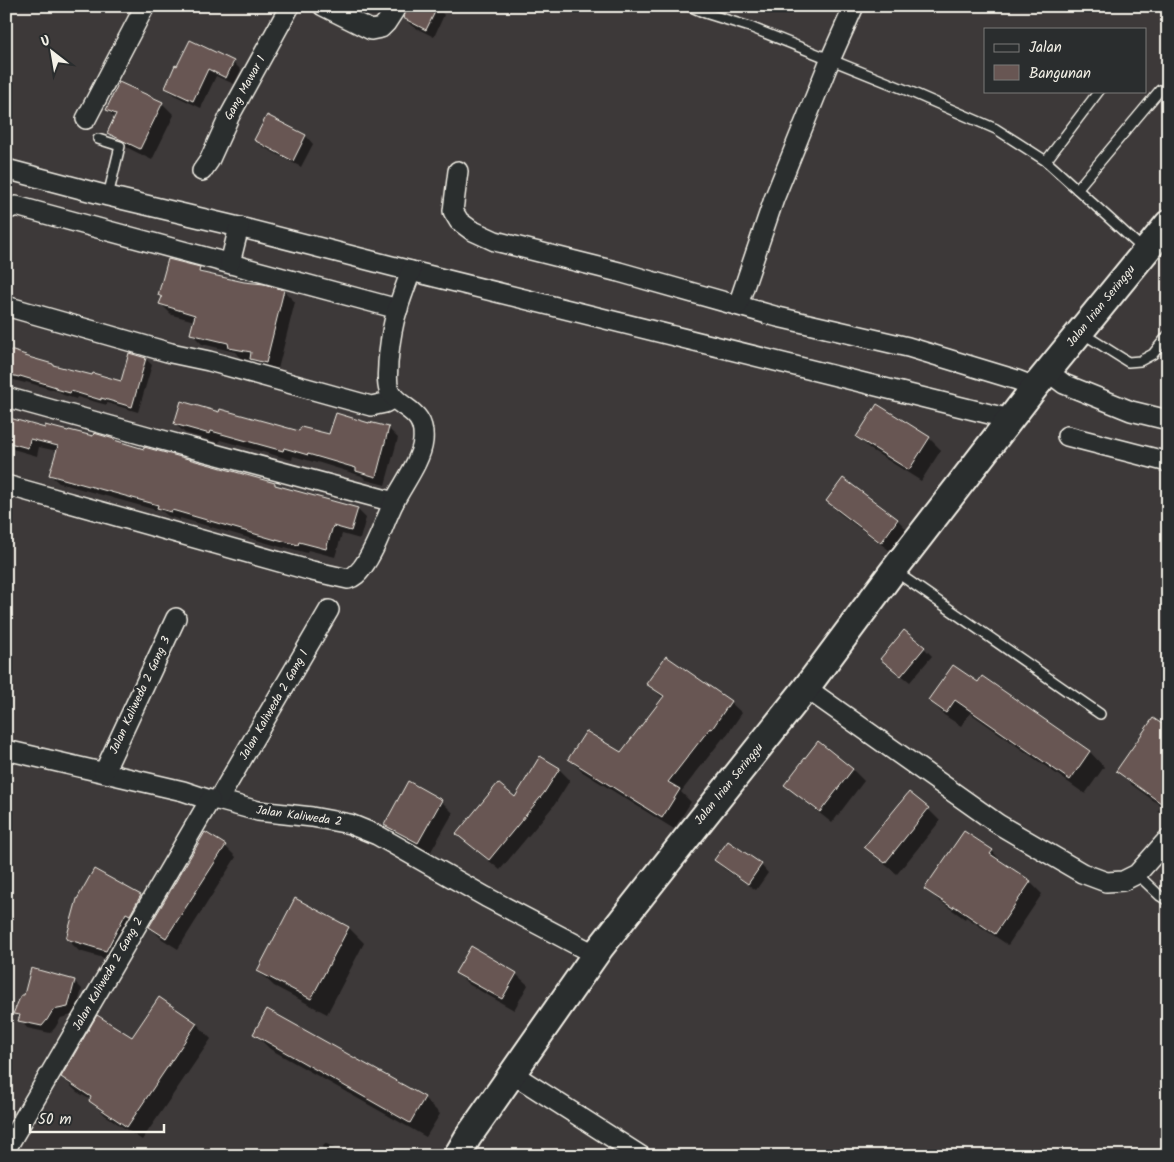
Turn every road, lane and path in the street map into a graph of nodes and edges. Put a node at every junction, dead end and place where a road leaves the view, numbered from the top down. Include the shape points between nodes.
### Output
1 (145, 6) edge
2 (290, 6) edge
3 (323, 6) edge
4 (397, 6) edge
5 (689, 6) edge
6 (854, 6) edge
7 (830, 60) junction
8 (1160, 90) dead end
9 (1098, 92) edge
10 (86, 119) dead end
11 (98, 139) dead end
12 (1046, 161) junction
13 (6, 169) edge
14 (202, 171) dead end
15 (458, 171) dead end
16 (1077, 189) junction
17 (109, 191) junction
18 (6, 210) edge
19 (1168, 224) edge
20 (239, 227) junction
21 (1145, 251) junction
22 (230, 262) junction
23 (411, 271) junction
24 (738, 305) junction
25 (6, 306) edge
26 (398, 309) junction
27 (1080, 331) junction
28 (1168, 336) edge
29 (1029, 394) junction
30 (6, 397) edge
31 (394, 398) junction
32 (1168, 420) edge
33 (1067, 436) dead end
34 (1168, 462) edge
35 (6, 485) edge
36 (394, 502) junction
37 (893, 571) junction
38 (329, 610) dead end
39 (176, 618) dead end
40 (806, 688) junction
41 (1100, 714) dead end
42 (6, 750) edge
43 (104, 772) junction
44 (214, 800) junction
45 (1167, 840) edge
46 (1137, 874) junction
47 (1168, 901) edge
48 (596, 955) junction
49 (513, 1074) junction
50 (6, 1149) edge
51 (457, 1156) edge
52 (641, 1156) edge

1 - 10 street
2 - 14 street, Gang Mawar 1
3 - 4 street via 371,30 381,28
5 - 7 lane
6 - 7 street
7 - 12 lane via 996,129
7 - 24 street via 774,199
8 - 16 lane
9 - 12 lane
11 - 17 lane via 120,146
12 - 16 lane
13 - 17 street
15 - 24 street via 453,212 471,230 495,241
16 - 21 lane
17 - 20 street
18 - 22 street via 16,206
19 - 21 street, Jalan Irian Seringgu
20 - 22 street
20 - 23 street
21 - 27 street, Jalan Irian Seringgu
22 - 26 street
23 - 26 street
23 - 29 street
24 - 29 street via 908,348 1016,380
25 - 31 street via 371,406
26 - 31 street via 387,382
27 - 28 lane via 1128,362 1140,361 1153,354
27 - 29 street, Jalan Irian Seringgu
29 - 32 street via 1064,384 1131,412
29 - 37 street, Jalan Irian Seringgu
30 - 36 street
31 - 36 street via 413,411 423,432 423,442 412,472
33 - 34 street
35 - 36 street via 348,579 354,578 370,555
37 - 40 street, Jalan Irian Seringgu
37 - 41 lane
38 - 44 street, Jalan Kaliweda 2 Gang 1
39 - 43 street, Jalan Kaliweda 2 Gang 3
40 - 46 street via 998,824 1082,873 1106,882 1123,882
40 - 48 street, Jalan Irian Seringgu
42 - 43 street, Jalan Kaliweda 2
43 - 44 street, Jalan Kaliweda 2
44 - 48 street, Jalan Kaliweda 2 via 258,811 350,824 377,835
44 - 50 street, Jalan Kaliweda 2 Gang 2
45 - 46 street
46 - 47 lane
48 - 49 street, Jalan Irian Seringgu
49 - 51 street, Jalan Irian Seringgu
49 - 52 street

